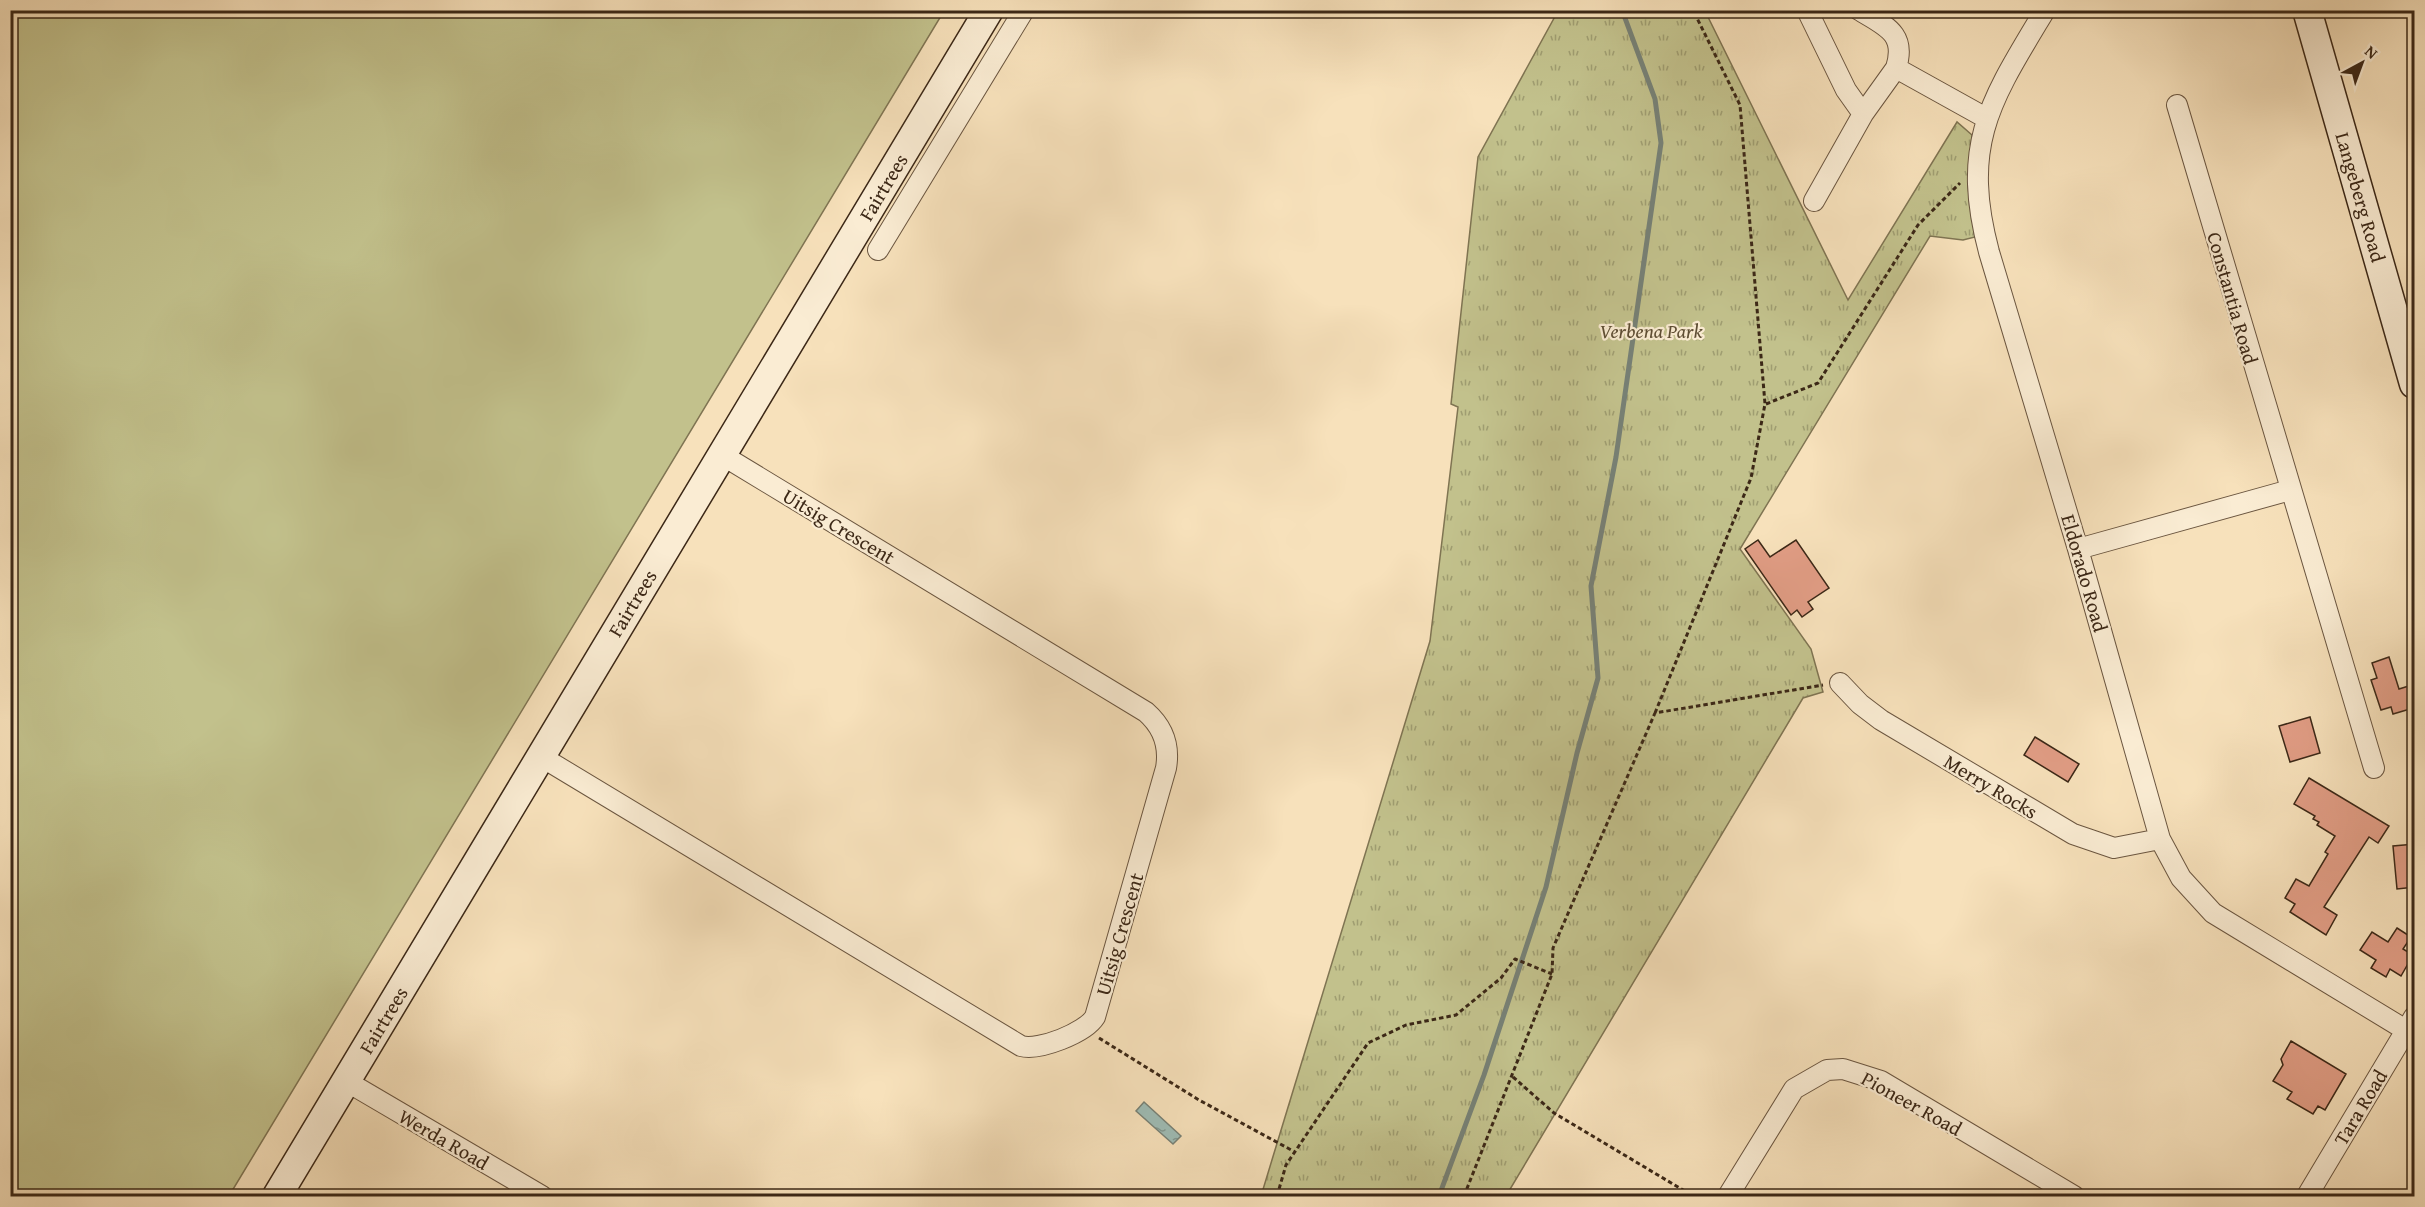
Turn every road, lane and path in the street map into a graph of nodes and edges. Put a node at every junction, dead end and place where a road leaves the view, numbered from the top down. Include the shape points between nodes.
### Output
1 (989, 10) edge
2 (1024, 10) edge
3 (1693, 10) edge
4 (1807, 10) edge
5 (1859, 10) edge
6 (2046, 10) edge
7 (2307, 10) edge
8 (1896, 68) junction
9 (2177, 105) dead end
10 (1863, 114) junction
11 (1986, 118) junction
12 (922, 122) junction
13 (947, 136) junction
14 (1978, 165) junction
15 (1814, 201) dead end
16 (878, 250) dead end
17 (2415, 384) edge
18 (1765, 404) junction
19 (722, 455) junction
20 (2289, 490) junction
21 (2078, 549) junction
22 (1840, 682) joint
23 (1655, 713) junction
24 (540, 756) junction
25 (2374, 768) dead end
26 (2160, 839) junction
27 (1552, 974) junction
28 (1087, 1027) junction
29 (2412, 1027) edge
30 (1513, 1077) junction
31 (346, 1081) junction
32 (1295, 1152) junction
33 (277, 1197) edge
34 (542, 1197) edge
35 (1277, 1197) edge
36 (1464, 1197) edge
37 (1693, 1197) edge
38 (1728, 1197) edge
39 (2074, 1197) edge
40 (2307, 1197) edge

1 - 12 main road, Fairtrees
2 - 13 street
3 - 18 path via 1740,105
4 - 10 street via 1846,90
5 - 8 street via 1896,37 1900,55
6 - 11 street, Eldorado Road
7 - 17 main road, Langeberg Road
8 - 10 street
8 - 11 street
9 - 20 street, Constantia Road
10 - 15 street
11 - 14 street, Eldorado Road
12 - 13 street
12 - 19 main road, Fairtrees
13 - 16 street
14 - 18 path via 1918,225 1818,383
14 - 21 street, Eldorado Road via 1984,236
18 - 23 path via 1751,478
19 - 24 main road, Fairtrees
19 - 28 street, Uitsig Crescent via 1146,712 1159,725 1166,741 1166,768 1097,1011
20 - 21 street
20 - 25 street, Constantia Road
21 - 26 street, Eldorado Road
22 - 23 path
22 - 26 street, Merry Rocks via 1860,705 1881,720 2073,834 2114,848
23 - 27 path via 1553,948
24 - 28 street via 1021,1046 1036,1048
24 - 31 main road, Fairtrees
26 - 29 street, Eldorado Road via 2181,878 2213,914
27 - 30 path
27 - 32 path via 1515,959 1501,978 1456,1015 1406,1025 1368,1042
28 - 32 path via 1105,1044 1199,1101
29 - 40 street, Tara Road
30 - 36 path
30 - 37 path via 1554,1113
31 - 33 main road, Fairtrees
31 - 34 street, Werda Road
32 - 35 path via 1286,1166
38 - 39 street, Pioneer Road via 1794,1089 1827,1070 1844,1069 1881,1081

